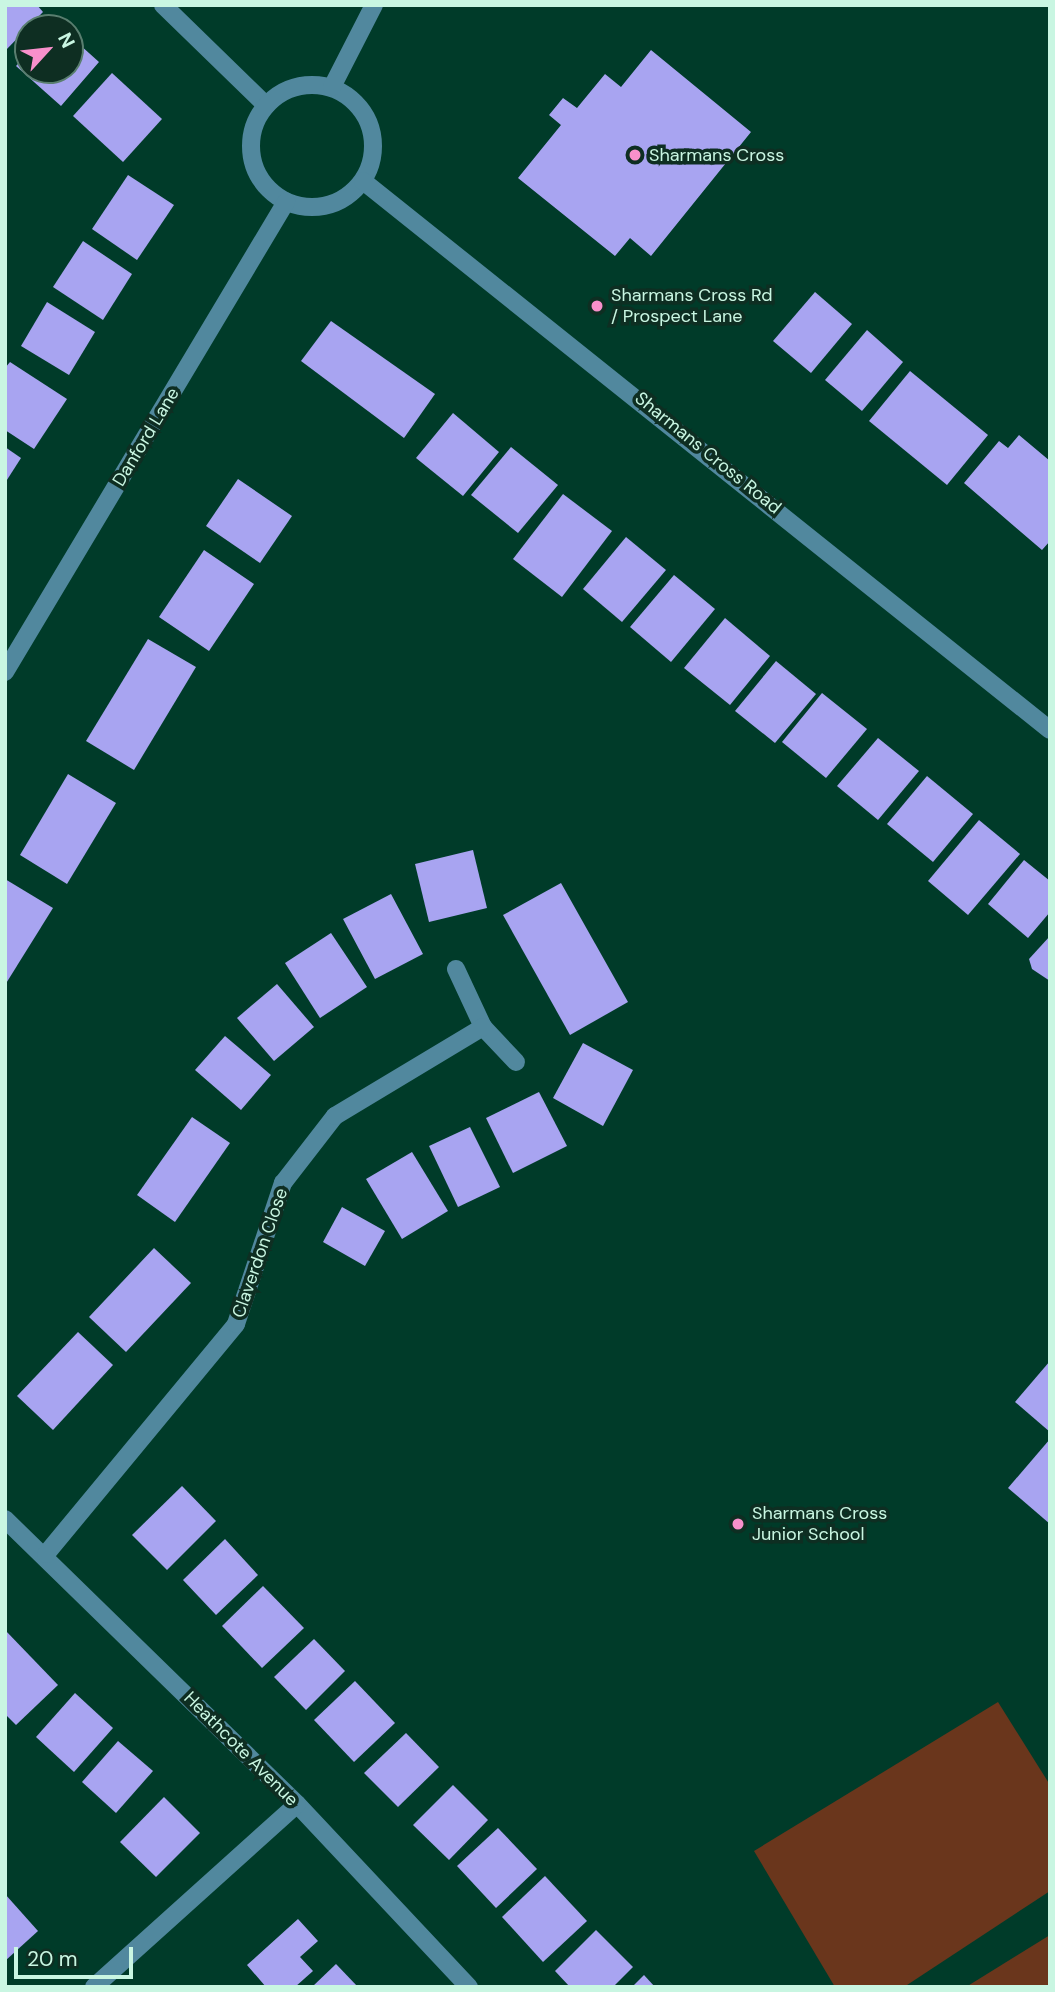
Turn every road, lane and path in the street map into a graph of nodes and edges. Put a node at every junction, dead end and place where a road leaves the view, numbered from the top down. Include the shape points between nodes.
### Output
1 (163, 5) edge
2 (374, 5) edge
3 (332, 88) junction
4 (266, 105) junction
5 (363, 181) junction
6 (286, 202) junction
7 (5, 672) edge
8 (1050, 730) edge
9 (456, 969) dead end
10 (483, 1027) junction
11 (516, 1062) dead end
12 (5, 1519) edge
13 (46, 1554) junction
14 (297, 1804) junction
15 (94, 1987) edge
16 (469, 1987) edge

1 - 4 street
2 - 3 street
3 - 4 street via 297,85
3 - 5 street via 351,98 370,125 373,146
4 - 6 street via 252,130 250,151 256,172 269,190
5 - 6 street via 348,196 328,205
5 - 8 street, Sharmans Cross Road via 644,401
6 - 7 street, Danford Lane
9 - 10 street
10 - 11 street
10 - 13 street, Claverdon Close via 335,1116 283,1183 236,1324
12 - 13 street, Heathcote Avenue
13 - 14 street, Heathcote Avenue
14 - 15 street
14 - 16 street, Heathcote Avenue

